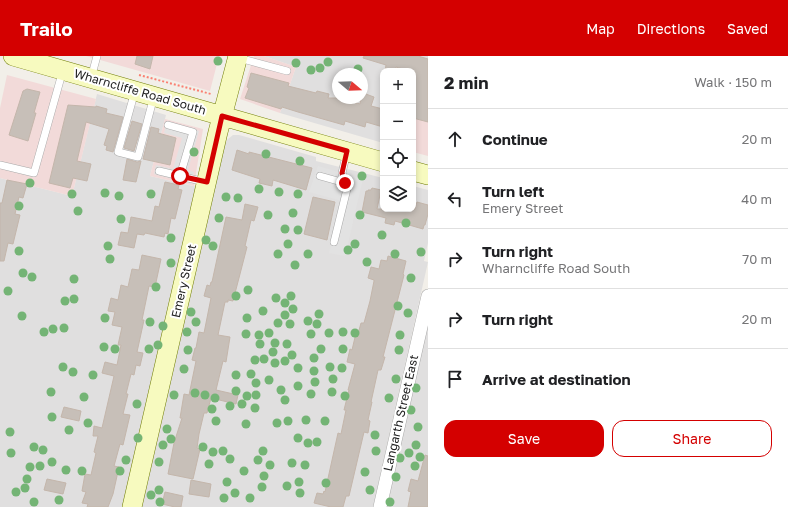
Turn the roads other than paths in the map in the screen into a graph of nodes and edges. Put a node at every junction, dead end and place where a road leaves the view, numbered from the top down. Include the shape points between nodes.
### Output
1 (13, 56) edge
2 (97, 56) edge
3 (237, 57) edge
4 (63, 70) junction
5 (287, 71) dead end
6 (91, 78) junction
7 (135, 82) junction
8 (154, 96) junction
9 (222, 116) junction
10 (168, 125) dead end
11 (347, 151) junction
12 (380, 161) edge
13 (0, 165) edge
14 (159, 171) dead end
15 (416, 172) edge
16 (428, 175) edge
17 (180, 176) junction
18 (320, 176) dead end
19 (207, 182) junction
20 (345, 183) junction
21 (334, 242) dead end
22 (428, 296) edge
23 (132, 507) edge
24 (380, 507) edge

1 - 4 street, Wharncliffe Road South
2 - 6 lane
3 - 5 lane
3 - 9 street, Emery Street
4 - 6 street, Wharncliffe Road South
4 - 13 lane via 34,172
6 - 7 street, Wharncliffe Road South
7 - 8 street, Wharncliffe Road South
7 - 8 lane via 118,152 138,157
8 - 9 street, Wharncliffe Road South
9 - 11 street, Wharncliffe Road South
9 - 19 street, Emery Street
10 - 17 lane via 193,132
11 - 12 street, Wharncliffe Road South
11 - 20 lane via 342,173
14 - 17 lane
15 - 16 street
17 - 19 lane
18 - 20 lane
19 - 23 street, Emery Street
20 - 21 lane via 347,190
22 - 24 street, Langarth Street East

